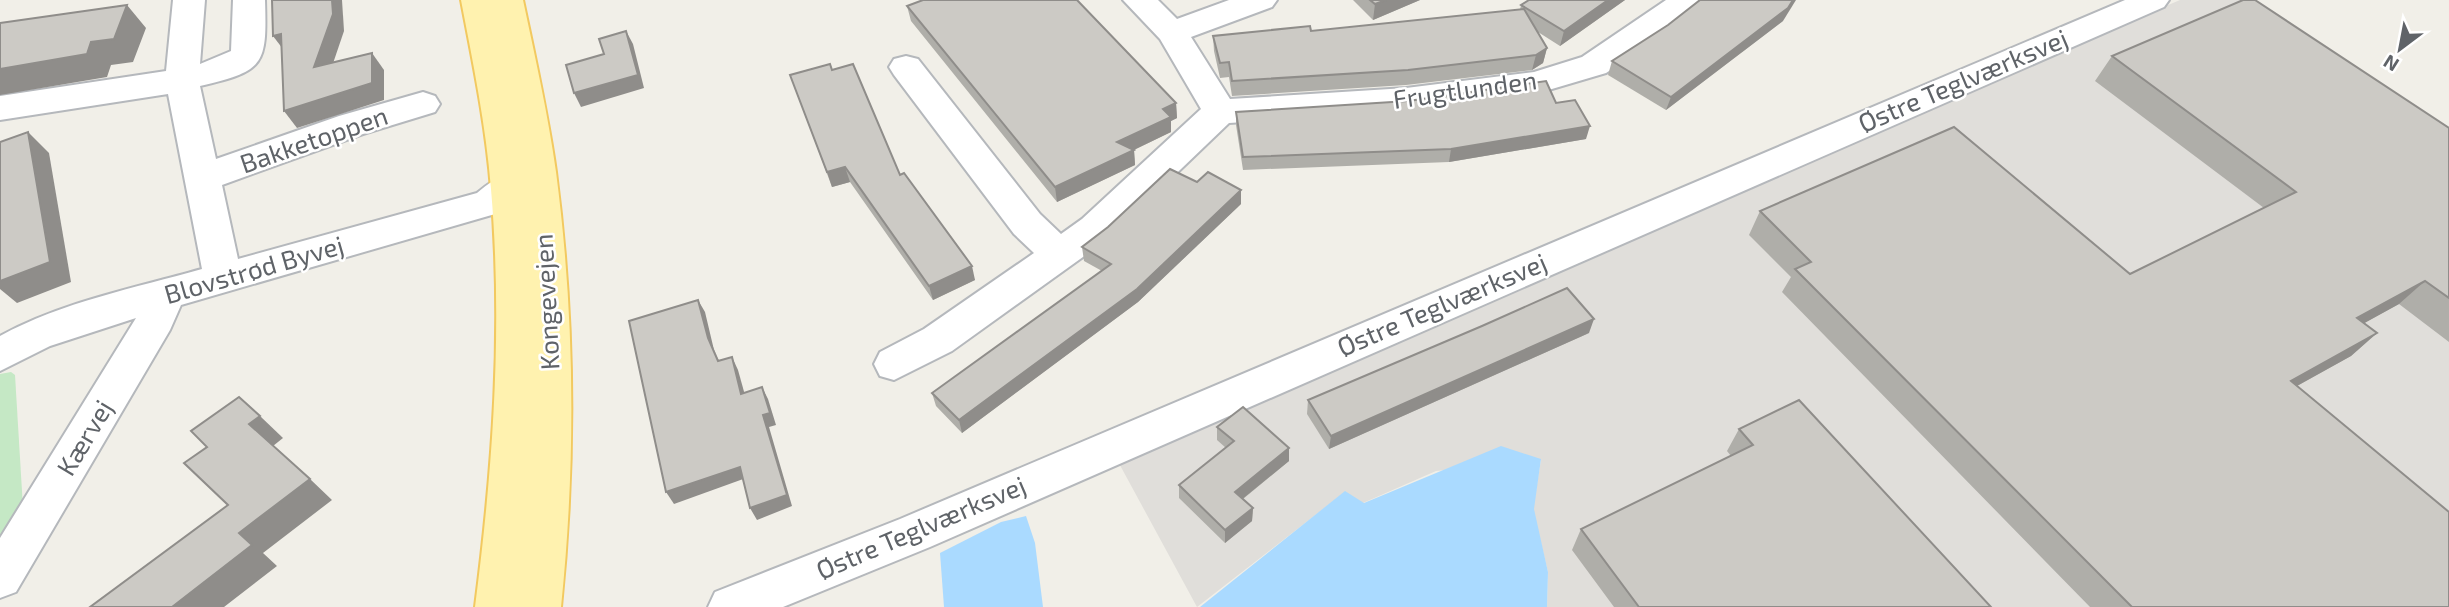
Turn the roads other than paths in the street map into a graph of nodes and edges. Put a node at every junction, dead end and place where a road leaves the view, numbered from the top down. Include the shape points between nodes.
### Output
1 (189, 0) edge
2 (249, 0) edge
3 (477, 0) edge
4 (507, 0) edge
5 (1139, 0) edge
6 (1261, 0) edge
7 (1687, 0) edge
8 (2152, 0) edge
9 (1172, 32) junction
10 (906, 67) dead end
11 (182, 79) junction
12 (424, 104) dead end
13 (0, 108) edge
14 (1220, 112) junction
15 (205, 177) junction
16 (509, 187) junction
17 (1059, 255) junction
18 (223, 278) junction
19 (165, 296) junction
20 (0, 355) edge
21 (894, 364) dead end
22 (0, 578) edge
23 (498, 607) edge
24 (538, 607) edge
25 (731, 607) edge

1 - 11 street, Bakketoppen
2 - 11 street via 248,52 243,60
3 - 16 main road, Kongevejen
4 - 24 main road, Kongevejen via 538,173 551,321 551,428
5 - 9 street
6 - 9 street
7 - 14 street, Frugtlunden via 1594,65 1535,83 1406,100
8 - 25 street, Østre Teglværksvej via 915,533
9 - 14 street
10 - 17 street via 1027,224
11 - 13 street
11 - 15 street, Bakketoppen
12 - 15 street, Bakketoppen
14 - 17 street via 1095,229
15 - 18 street, Bakketoppen
16 - 18 street, Blovstrød Byvej via 489,202
16 - 23 main road, Kongevejen via 517,330 516,421
17 - 21 street via 938,340
18 - 19 street, Blovstrød Byvej
19 - 20 street, Blovstrød Byvej via 85,317 36,335
19 - 22 street, Kærvej via 156,319

